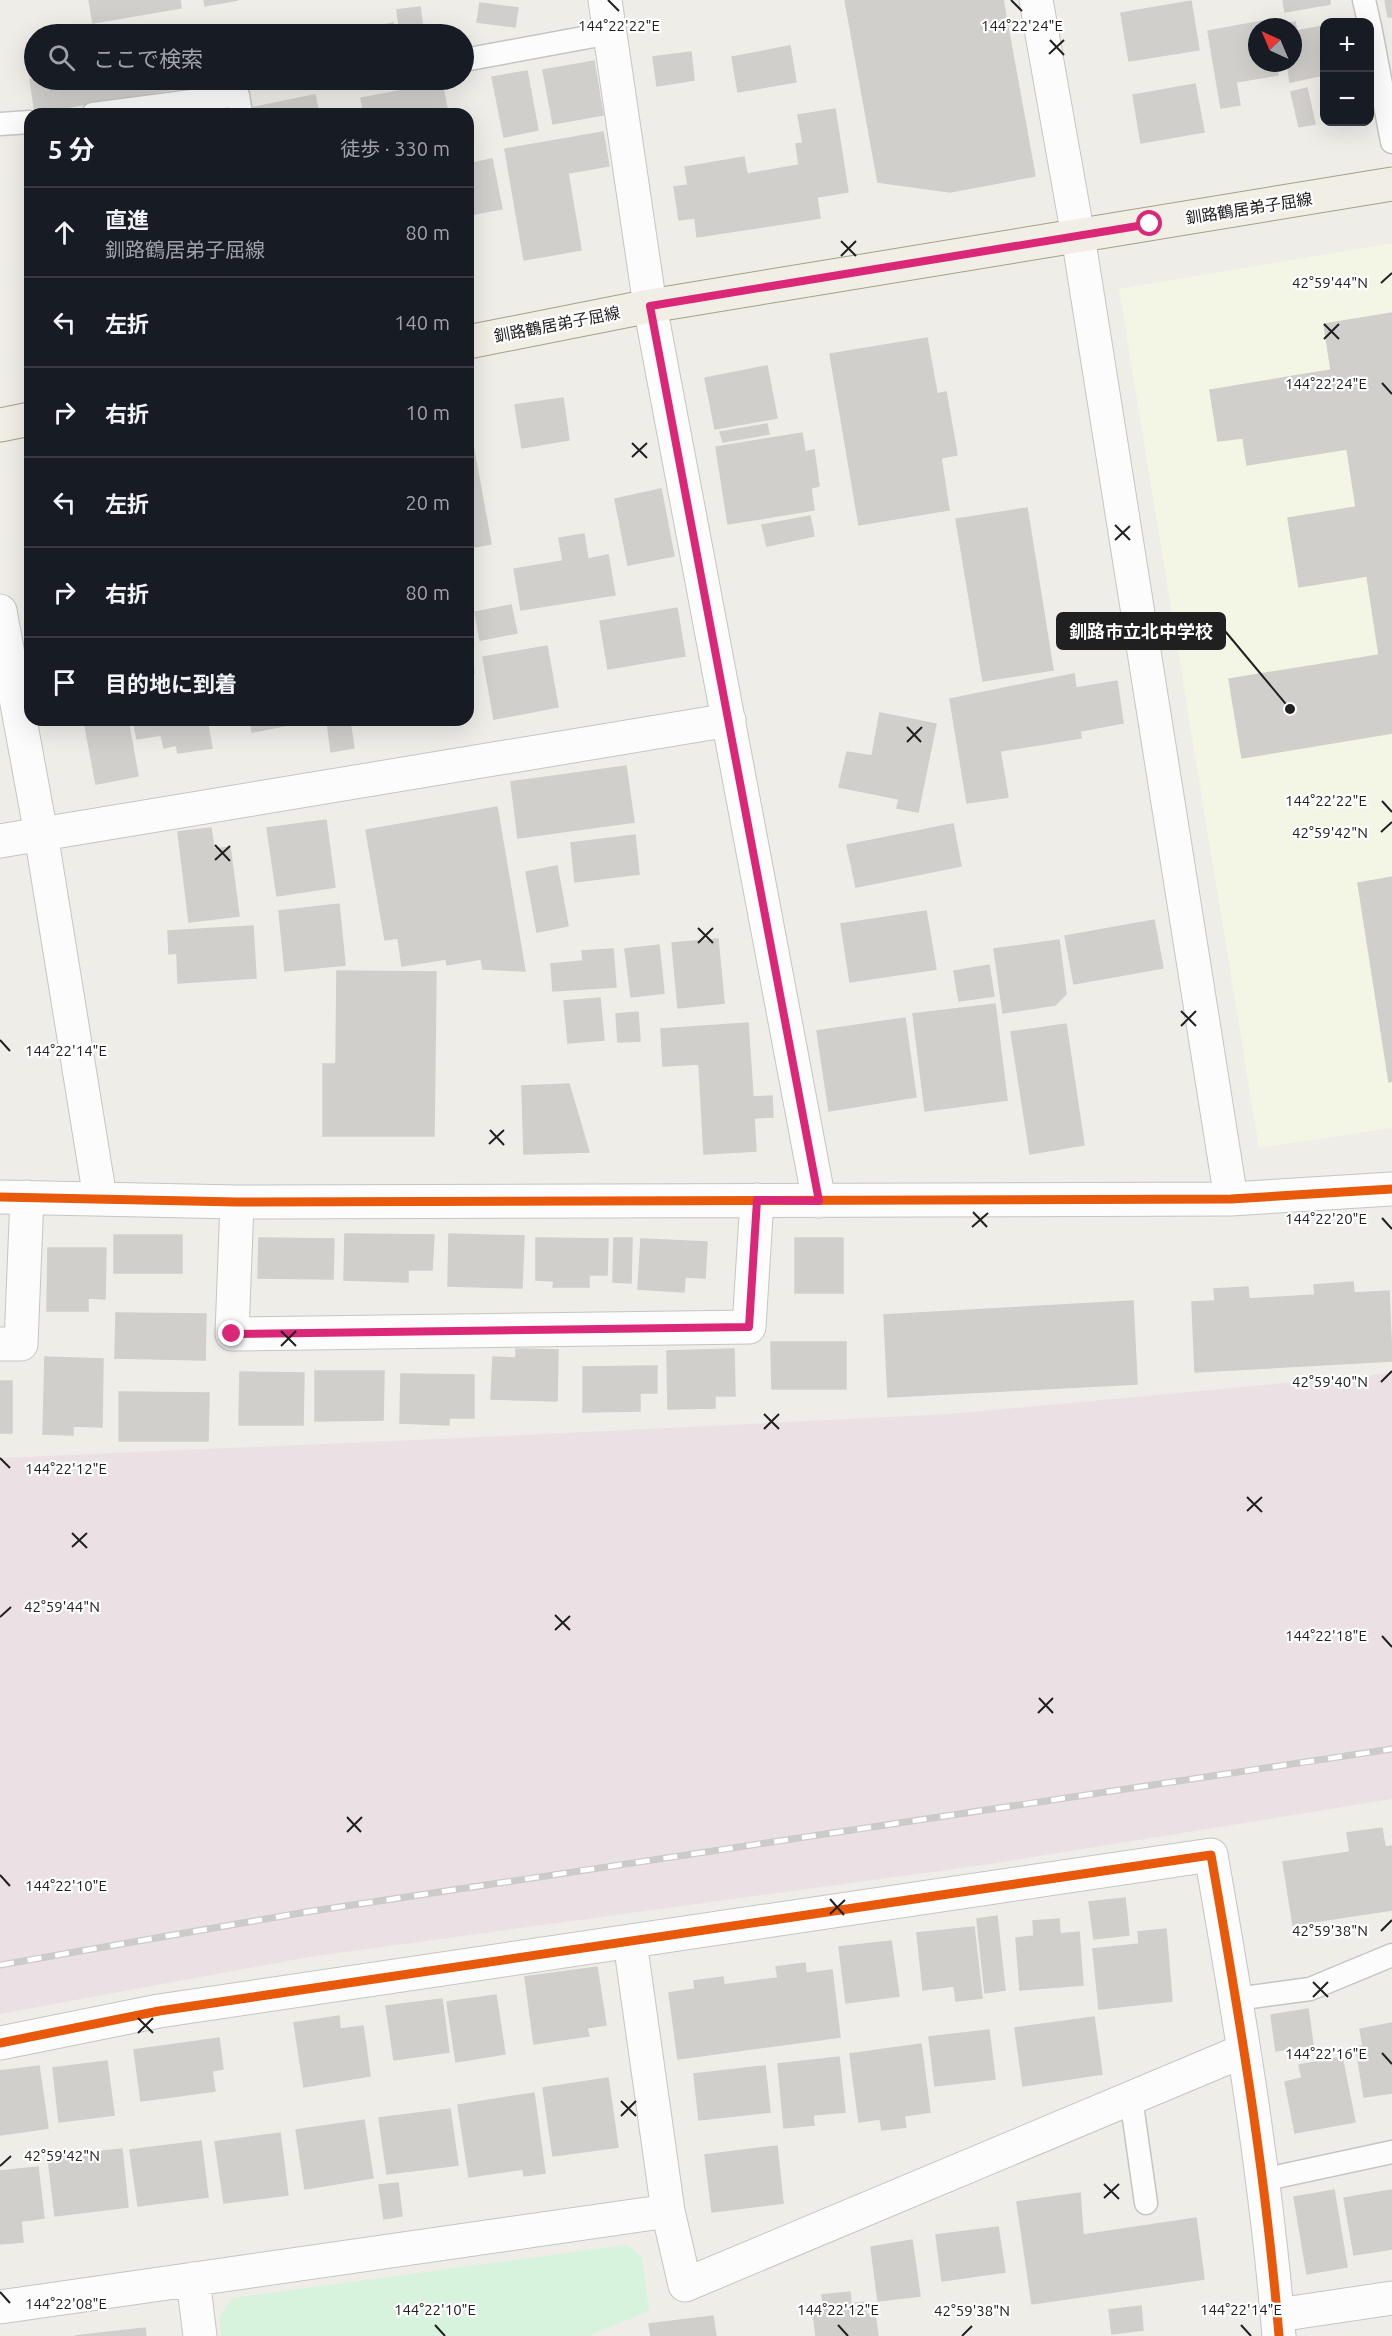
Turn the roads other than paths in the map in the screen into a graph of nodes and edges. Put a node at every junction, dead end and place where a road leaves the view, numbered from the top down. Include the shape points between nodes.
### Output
1 (605, 0) edge
2 (1036, 0) edge
3 (1364, 0) edge
4 (1368, 18) edge
5 (610, 33) junction
6 (1374, 49) edge
7 (474, 58) edge
8 (139, 108) edge
9 (240, 108) edge
10 (24, 122) edge
11 (0, 124) edge
12 (1392, 141) edge
13 (1392, 184) edge
14 (1078, 236) junction
15 (650, 306) junction
16 (474, 341) edge
17 (24, 420) edge
18 (0, 424) edge
19 (0, 611) edge
20 (729, 720) junction
21 (41, 834) junction
22 (0, 841) edge
23 (1392, 1189) edge
24 (14, 1197) edge
25 (100, 1198) junction
26 (1231, 1199) junction
27 (757, 1200) junction
28 (819, 1201) junction
29 (237, 1202) junction
30 (0, 1344) edge
31 (630, 1942) junction
32 (1392, 1955) edge
33 (1236, 1999) junction
34 (0, 2043) edge
35 (1244, 2051) junction
36 (1131, 2098) junction
37 (1392, 2152) edge
38 (1262, 2180) junction
39 (1146, 2203) dead end
40 (668, 2211) junction
41 (193, 2279) junction
42 (1392, 2298) edge
43 (0, 2307) edge
44 (1279, 2326) edge
45 (200, 2336) edge

1 - 5 street
2 - 14 street
3 - 4 lane
5 - 7 lane
5 - 15 street
6 - 12 lane
8 - 9 lane via 238,95
10 - 11 lane
13 - 14 main road, 釧路鶴居弟子屈線
14 - 15 main road, 釧路鶴居弟子屈線
14 - 26 street
15 - 16 main road, 釧路鶴居弟子屈線
15 - 20 street
17 - 18 main road
19 - 21 street
20 - 21 street
20 - 28 street
21 - 22 street
21 - 25 street
23 - 26 street
24 - 25 street
24 - 30 street via 21,1344
25 - 29 street
26 - 28 street
27 - 28 street
27 - 29 street
27 - 29 street via 749,1327 232,1334
31 - 33 street via 1211,1855
31 - 34 street via 159,2011
31 - 40 street
32 - 33 lane via 1310,1989
33 - 35 street
35 - 36 street
35 - 38 street
36 - 39 lane
36 - 40 street via 685,2285
37 - 38 lane
38 - 44 street
40 - 41 street
41 - 43 street
41 - 45 street
42 - 44 street

